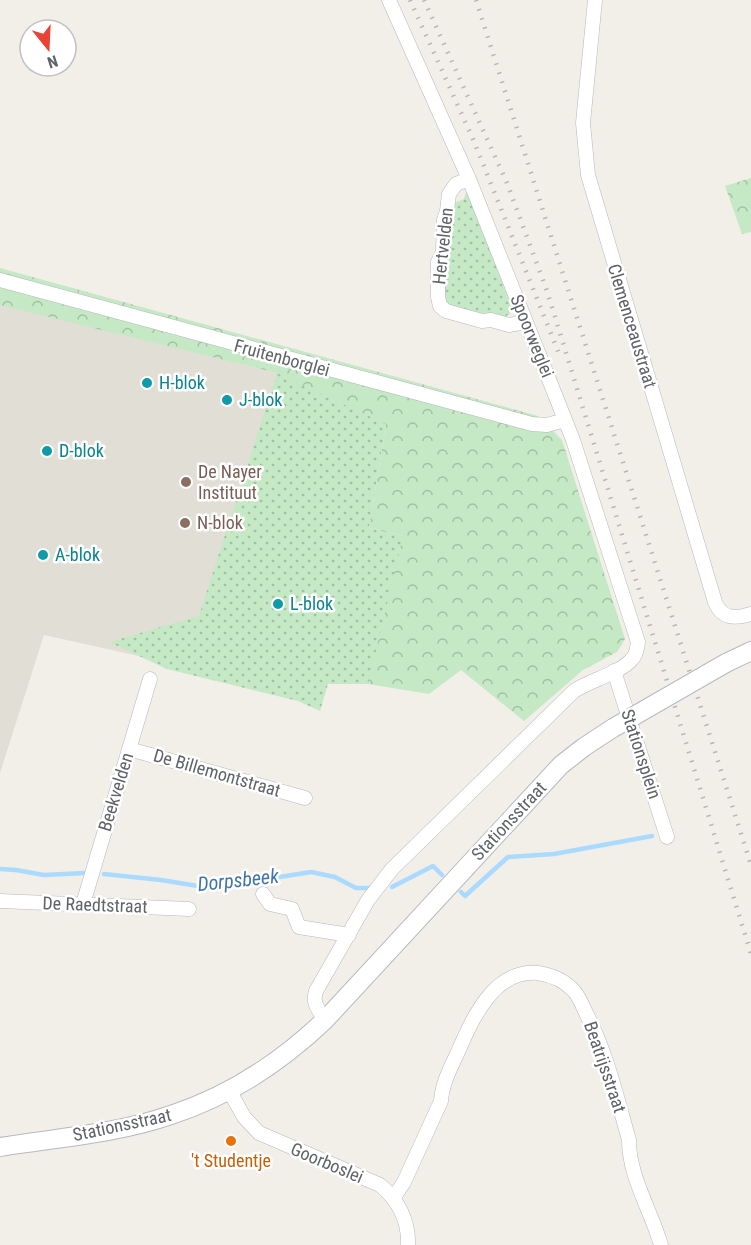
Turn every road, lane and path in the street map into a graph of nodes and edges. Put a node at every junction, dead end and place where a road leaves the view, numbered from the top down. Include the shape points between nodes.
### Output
1 (389, 0) edge
2 (595, 0) edge
3 (469, 179) junction
4 (0, 280) edge
5 (526, 322) junction
6 (565, 420) junction
7 (751, 614) edge
8 (751, 651) edge
9 (614, 671) junction
10 (150, 679) dead end
11 (129, 749) junction
12 (305, 798) dead end
13 (668, 837) dead end
14 (263, 894) dead end
15 (0, 900) edge
16 (83, 904) junction
17 (189, 909) dead end
18 (349, 935) junction
19 (325, 1020) junction
20 (229, 1090) junction
21 (0, 1148) edge
22 (394, 1197) junction
23 (408, 1245) edge
24 (661, 1245) edge

1 - 3 street, Spoorweglei
2 - 7 street, Clemenceaustraat via 583,123 588,175 715,602 724,616
3 - 5 street, Spoorweglei
3 - 5 street, Hertvelden via 456,184 449,194 438,262 440,306 482,321 509,325
4 - 6 street, Fruitenborglei via 532,424
5 - 6 street, Spoorweglei
6 - 9 street, Spoorweglei via 638,642 633,659
8 - 19 street, Stationsstraat, bridge via 614,729 561,765
9 - 13 street, Stationsplein
9 - 18 street via 574,691 392,869 368,900
10 - 11 street, Beekvelden
11 - 12 street, De Billemontstraat
11 - 16 street, Beekvelden
14 - 18 street via 270,904 292,909 299,927
15 - 16 street, De Raedtstraat
16 - 17 street, De Raedtstraat
18 - 19 street via 316,991 315,1004
19 - 20 street, Stationsstraat via 278,1060
20 - 21 street, Stationsstraat via 145,1123
20 - 22 street, Goorboslei via 244,1117 259,1133 380,1185
22 - 23 street via 406,1223
22 - 24 street, Beatrijsstraat via 441,1101 442,1087 471,1022 489,995 518,975 545,974 575,992 596,1030 629,1140 629,1155

